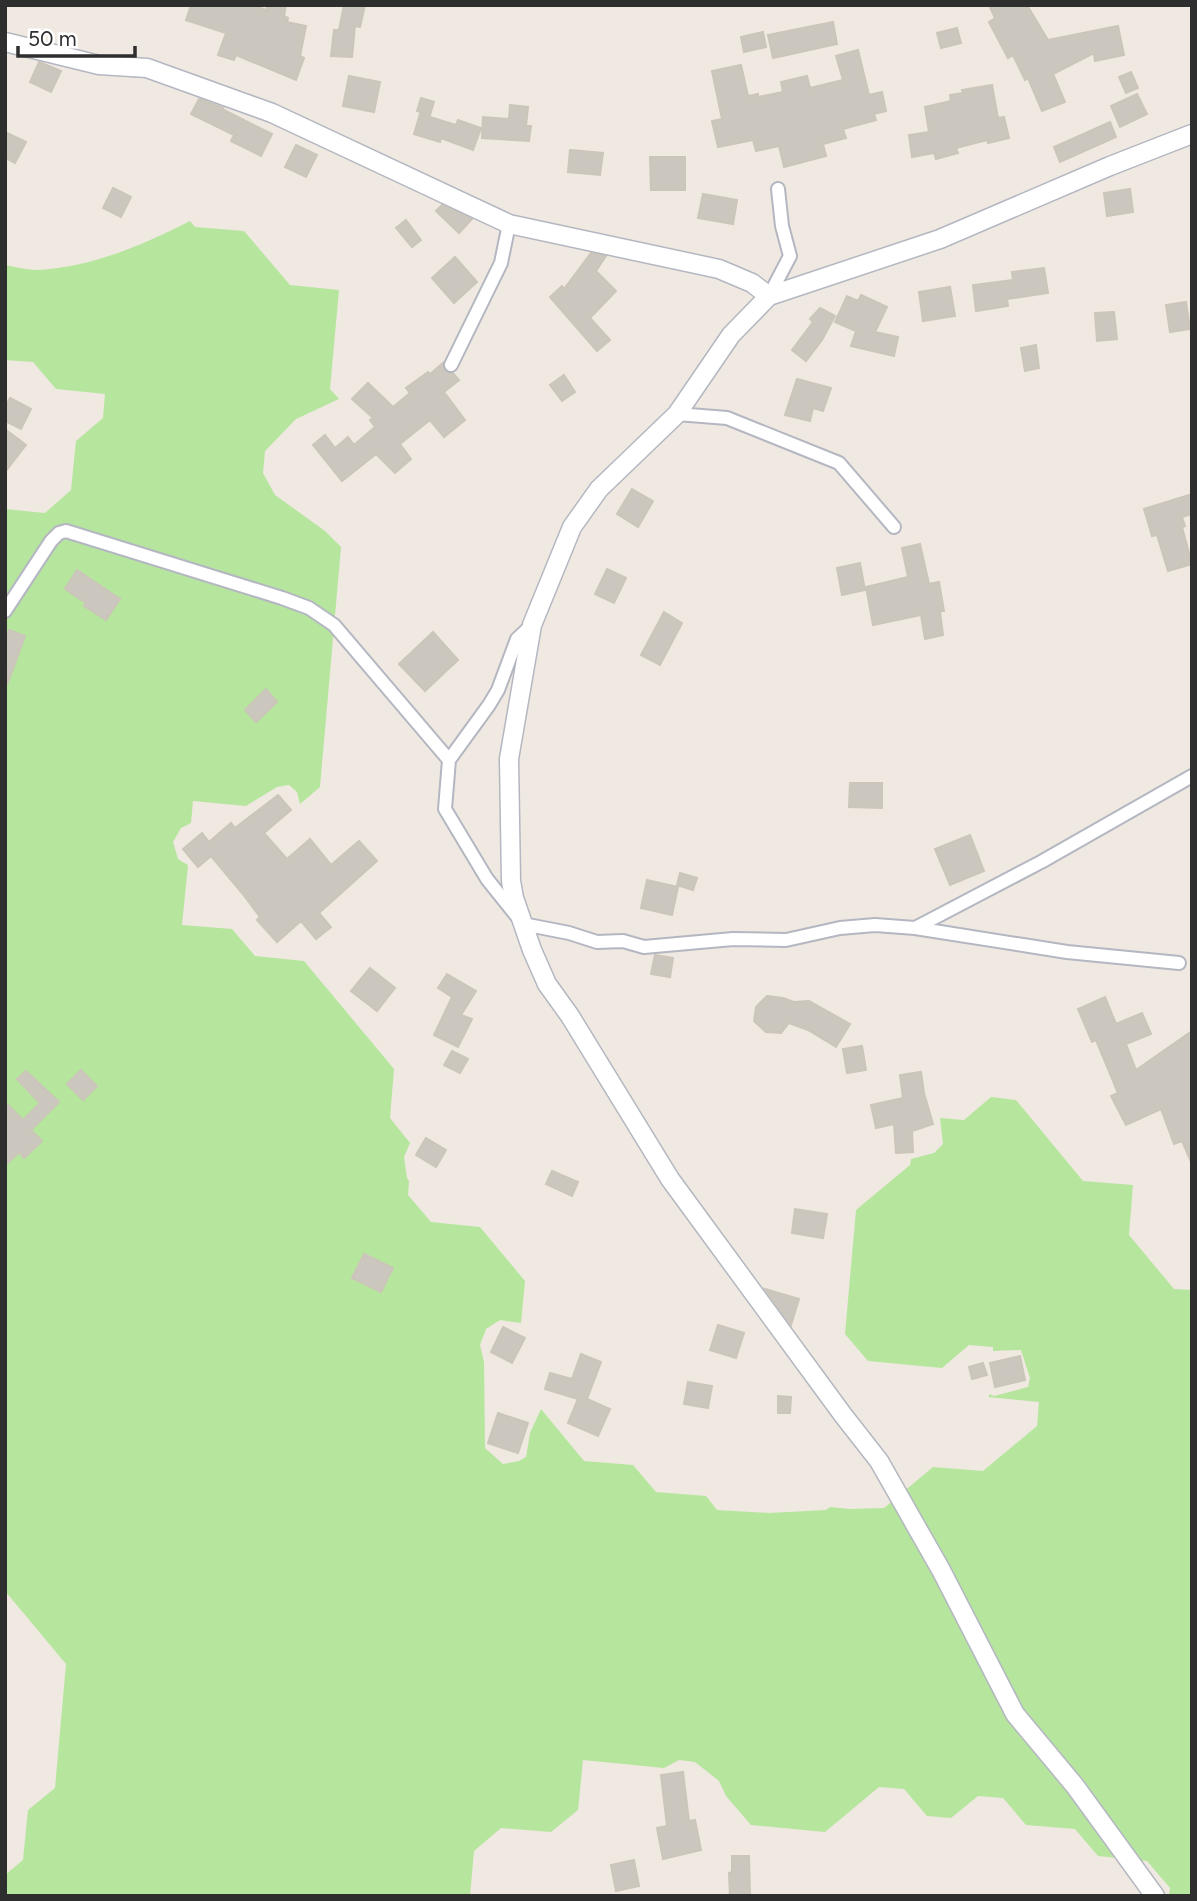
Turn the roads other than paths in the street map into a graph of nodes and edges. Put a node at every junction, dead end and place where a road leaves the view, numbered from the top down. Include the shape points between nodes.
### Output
1 (5, 42) edge
2 (1192, 134) edge
3 (778, 189) dead end
4 (509, 224) junction
5 (769, 296) junction
6 (451, 365) dead end
7 (677, 414) junction
8 (894, 527) dead end
9 (5, 611) edge
10 (532, 625) junction
11 (449, 760) junction
12 (1192, 776) edge
13 (523, 925) junction
14 (915, 928) junction
15 (1179, 963) dead end
16 (1154, 1896) edge

1 - 4 street via 99,65 147,68 210,90 284,118
2 - 5 street via 940,239
3 - 5 street via 790,256
4 - 5 street via 719,269
4 - 6 street via 501,263
5 - 7 street via 731,335
7 - 8 street via 727,418 839,463
7 - 10 street via 583,508
9 - 11 street via 51,541 66,531 282,598 309,608 334,625
10 - 11 street via 517,639 498,690
10 - 13 street via 509,777 512,881
11 - 13 street via 445,809
12 - 14 street
13 - 14 street via 644,947 733,939 786,940 874,925
13 - 16 street via 547,984 670,1179 879,1461 1015,1714
14 - 15 street via 1067,952

